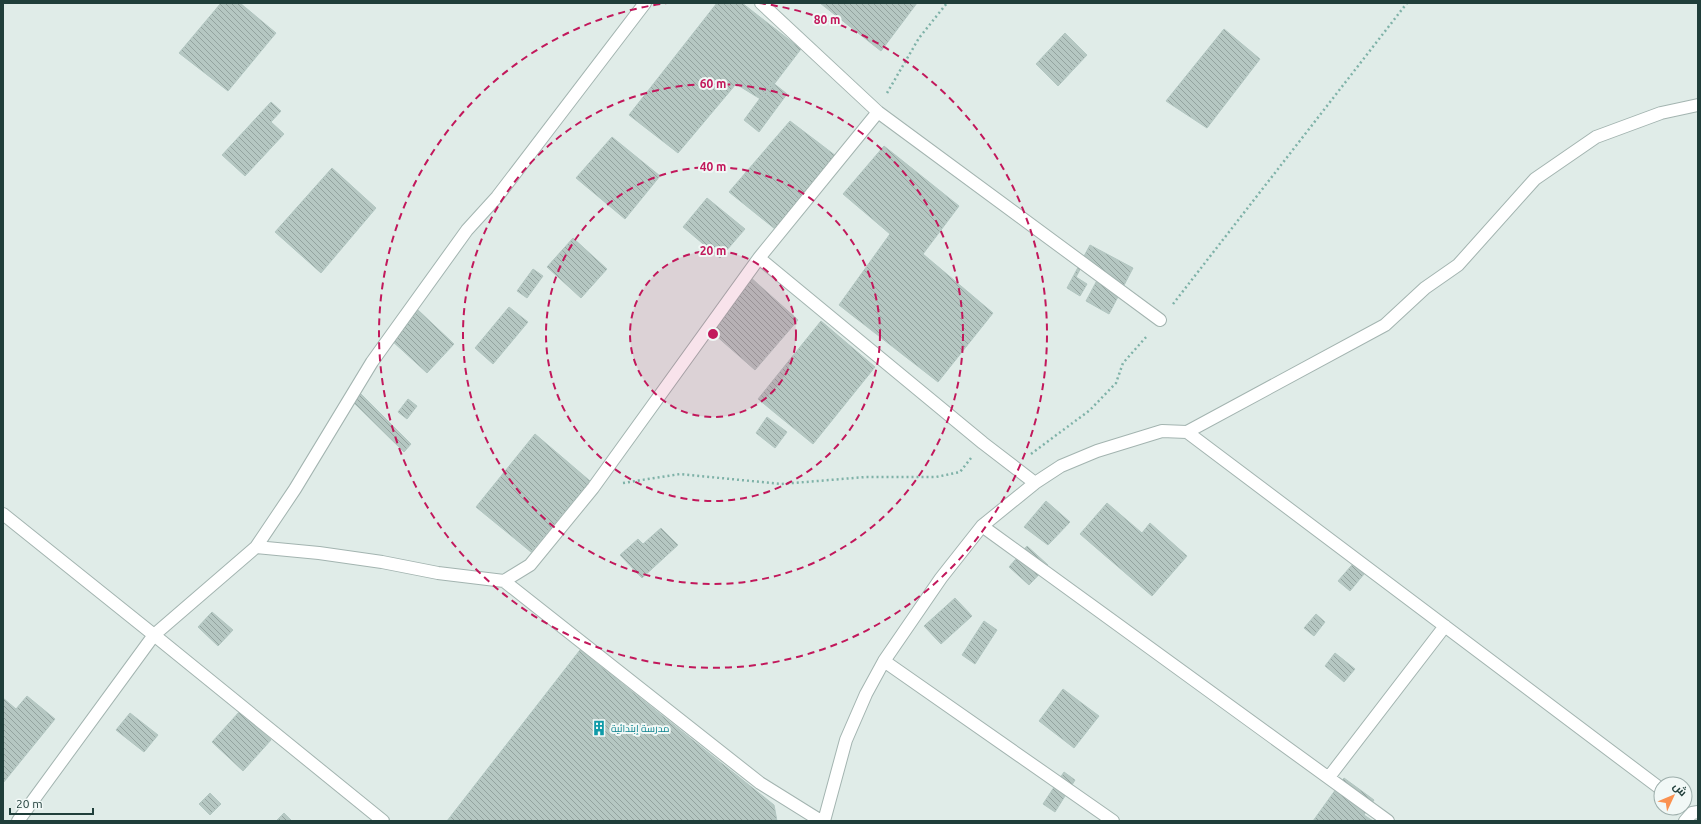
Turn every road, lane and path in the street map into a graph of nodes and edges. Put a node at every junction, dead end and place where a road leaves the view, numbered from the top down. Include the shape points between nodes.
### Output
1 (645, 3) edge
2 (760, 3) edge
3 (947, 3) edge
4 (1407, 3) edge
5 (1698, 105) edge
6 (878, 112) junction
7 (759, 258) junction
8 (1160, 320) junction
9 (1187, 432) junction
10 (983, 443) junction
11 (1014, 467) junction
12 (1035, 483) junction
13 (593, 488) junction
14 (3, 514) edge
15 (982, 526) junction
16 (256, 548) junction
17 (504, 581) junction
18 (1445, 626) junction
19 (154, 635) junction
20 (884, 661) junction
21 (1329, 777) junction
22 (1653, 783) edge
23 (18, 821) edge
24 (382, 821) edge
25 (821, 821) edge
26 (824, 821) edge
27 (1113, 821) edge
28 (1388, 821) edge

1 - 16 street via 497,197 467,230 376,356 295,490
2 - 6 street
3 - 6 path via 919,38
4 - 8 path
5 - 9 street via 1661,114 1596,137 1535,179 1458,264 1425,288 1385,325
6 - 7 street
6 - 8 street
7 - 10 street
7 - 13 street
8 - 11 path via 1123,363 1116,383 1090,410
9 - 12 street via 1162,431 1096,451 1061,466
9 - 18 street
10 - 11 street
10 - 13 path via 960,472 936,477 866,477 781,484 680,474
11 - 12 street
12 - 15 street
13 - 17 street via 530,566
14 - 19 street
15 - 20 street via 941,578
15 - 21 street
16 - 17 street via 319,553
16 - 19 street
17 - 25 street via 760,783
18 - 21 street
18 - 22 street
19 - 23 street
19 - 24 street
20 - 26 street via 846,740
20 - 27 street
21 - 28 street

